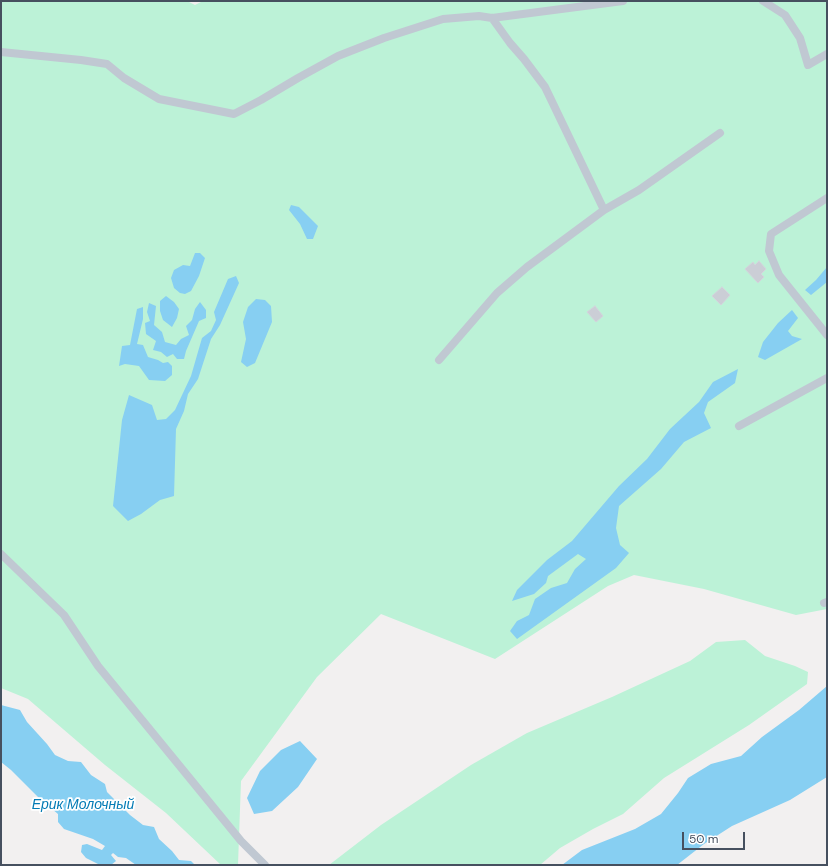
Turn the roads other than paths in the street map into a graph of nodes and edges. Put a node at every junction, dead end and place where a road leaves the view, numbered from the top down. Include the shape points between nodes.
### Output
1 (623, 1) edge
2 (764, 1) edge
3 (492, 18) junction
4 (1, 52) edge
5 (827, 54) edge
6 (720, 133) dead end
7 (827, 198) edge
8 (604, 210) junction
9 (827, 335) edge
10 (439, 360) dead end
11 (827, 378) edge
12 (739, 426) dead end
13 (1, 554) edge
14 (265, 865) edge

1 - 3 street
2 - 5 street via 785,15 800,38 808,65
3 - 4 street via 479,16 443,19 371,43 338,56 234,114 159,99 124,78 107,64
3 - 8 street via 545,87
6 - 8 street via 639,190
7 - 9 street via 771,234 769,251 779,275
8 - 10 street via 527,267 497,293
11 - 12 street
13 - 14 street via 64,615 98,666 241,841

